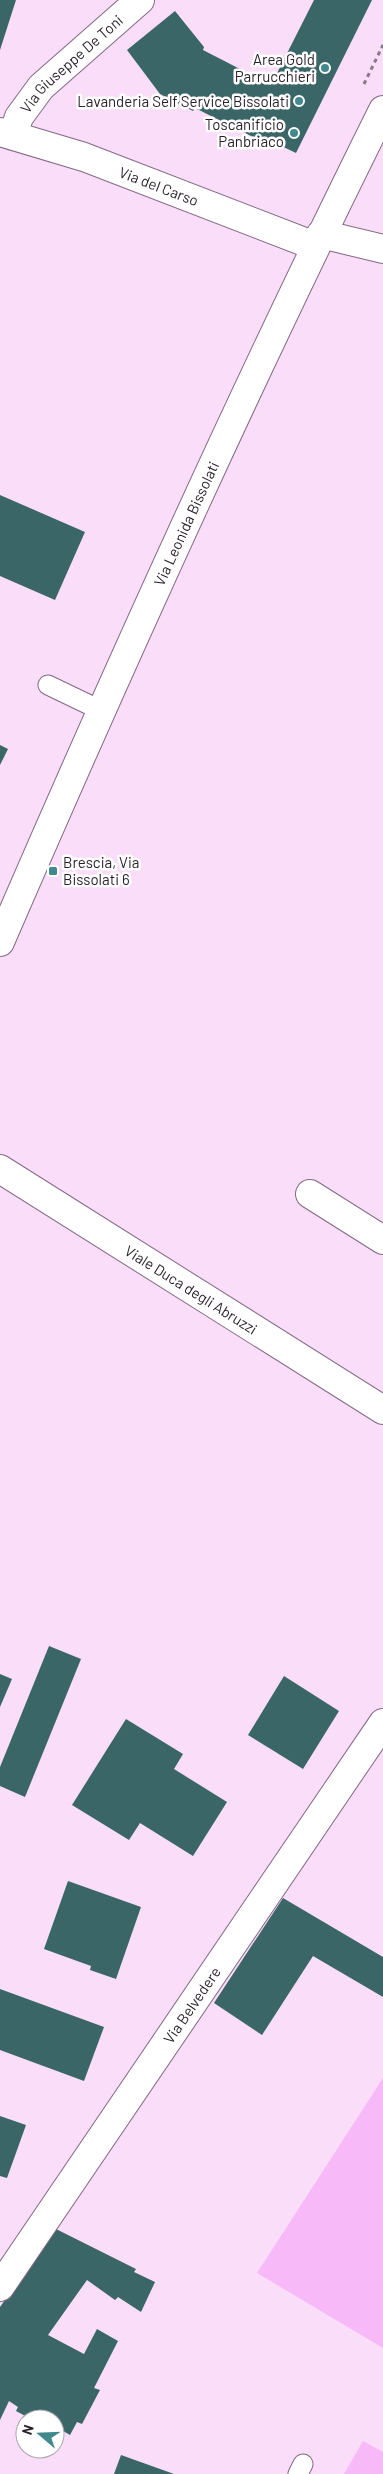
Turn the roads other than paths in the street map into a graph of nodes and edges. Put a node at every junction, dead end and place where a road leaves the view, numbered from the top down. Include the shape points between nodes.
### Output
1 (140, 0) edge
2 (383, 110) edge
3 (6, 134) edge
4 (318, 240) junction
5 (383, 249) edge
6 (48, 686) dead end
7 (100, 710) junction
8 (0, 942) edge
9 (0, 1169) edge
10 (310, 1194) dead end
11 (383, 1240) edge
12 (381, 1404) edge
13 (383, 1723) edge
14 (0, 2287) edge

1 - 3 street, Via Giuseppe De Toni via 41,86
2 - 4 street, Via Leonida Bissolati
3 - 4 street, Via del Carso via 84,157
4 - 5 street, Via del Carso
4 - 7 street, Via Leonida Bissolati
6 - 7 lane
7 - 8 street, Via Leonida Bissolati
9 - 12 street, Viale Duca degli Abruzzi
10 - 11 street
13 - 14 street, Via Belvedere

